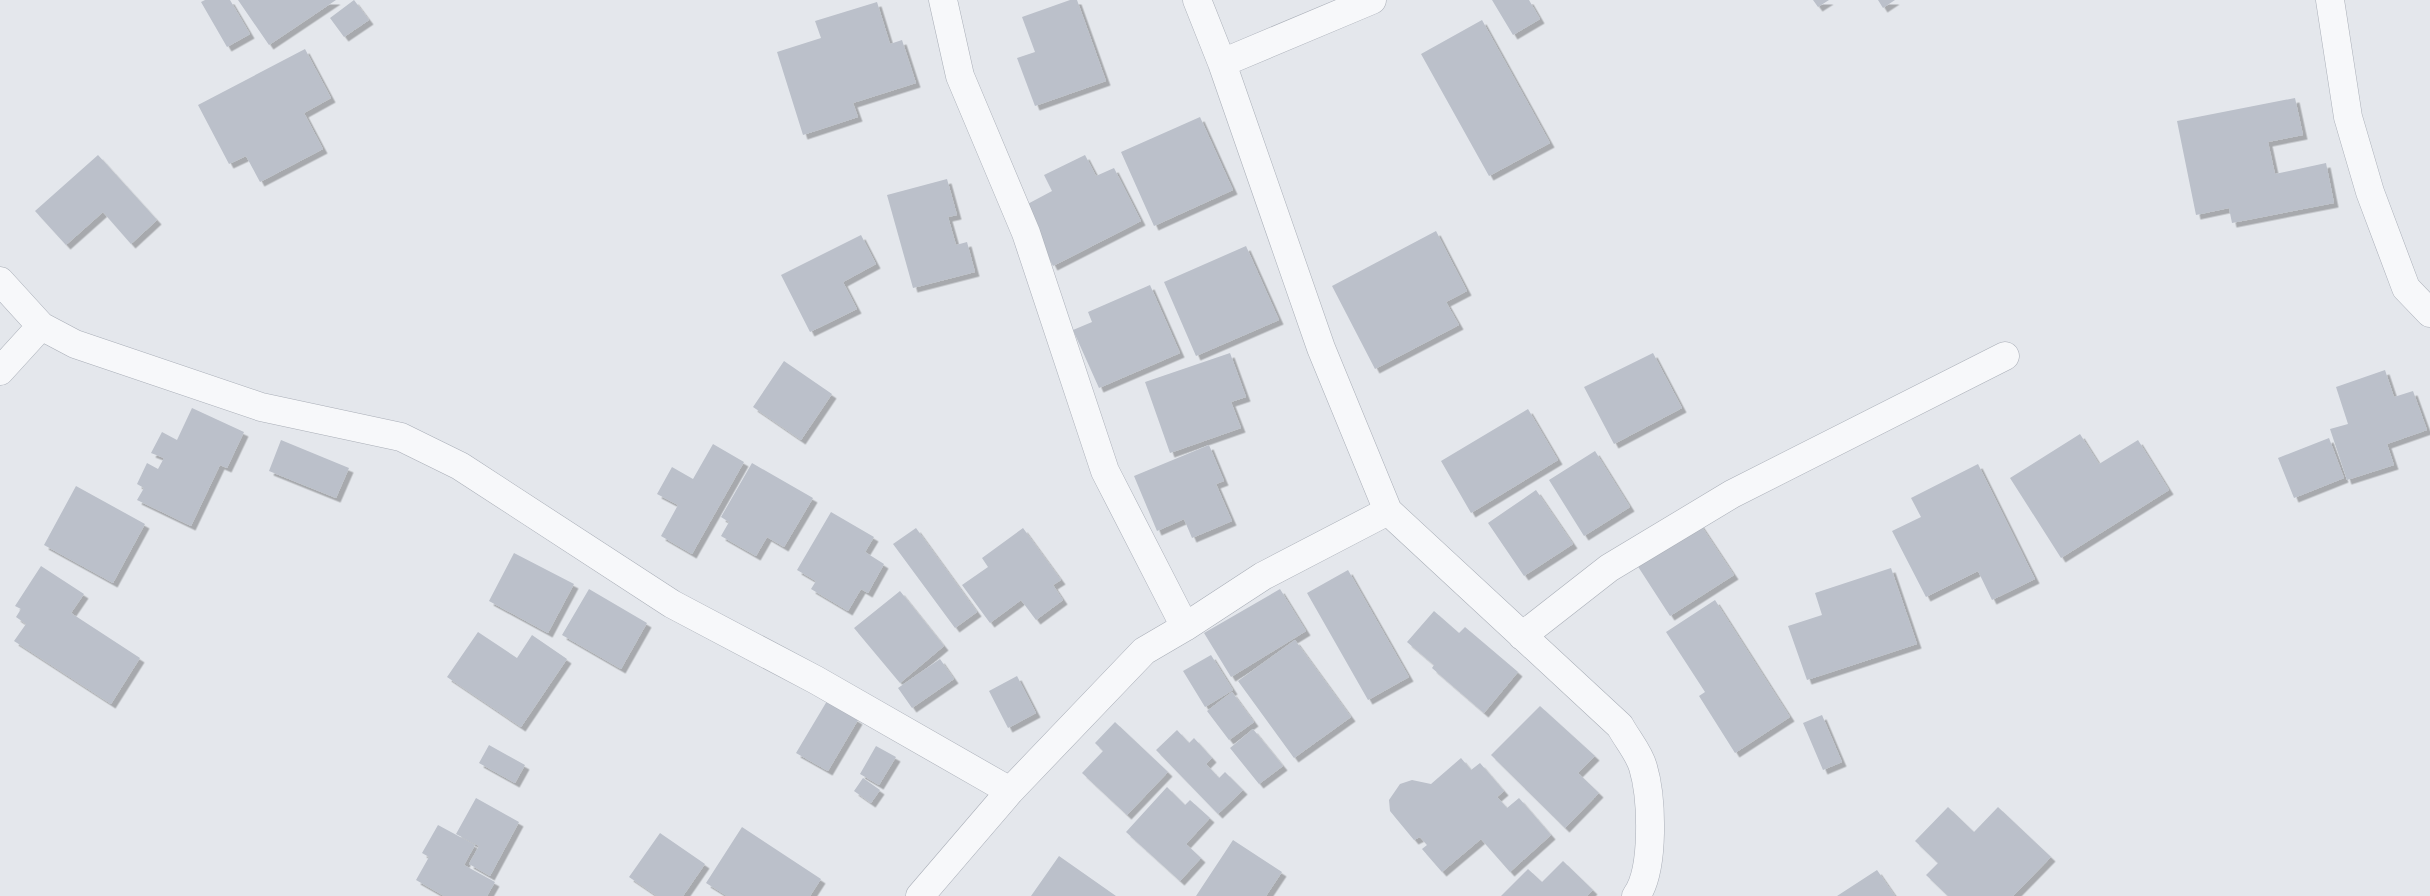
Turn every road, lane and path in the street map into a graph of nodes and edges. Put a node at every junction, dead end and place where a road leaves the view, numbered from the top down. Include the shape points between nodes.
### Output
1 (943, 0) edge
2 (1197, 0) edge
3 (1372, 0) edge
4 (2330, 0) edge
5 (1222, 63) junction
6 (0, 281) edge
7 (2430, 313) edge
8 (41, 326) junction
9 (2006, 356) dead end
10 (0, 371) edge
11 (1388, 510) junction
12 (1185, 627) junction
13 (1522, 636) junction
14 (1010, 790) junction
15 (920, 896) edge
16 (1636, 896) edge

1 - 12 street via 960,76 1026,233 1105,470
2 - 5 street
3 - 5 street
4 - 7 street via 2348,116 2370,192 2406,288
5 - 11 street via 1321,348
6 - 8 street
8 - 10 street
8 - 14 street via 75,344 261,407 401,437 460,466 672,604 816,680
9 - 13 street via 1732,494 1609,568
11 - 12 street via 1263,576
11 - 13 street
12 - 14 street via 1144,652
13 - 16 street via 1620,726 1643,766 1650,834 1648,863
14 - 15 street

